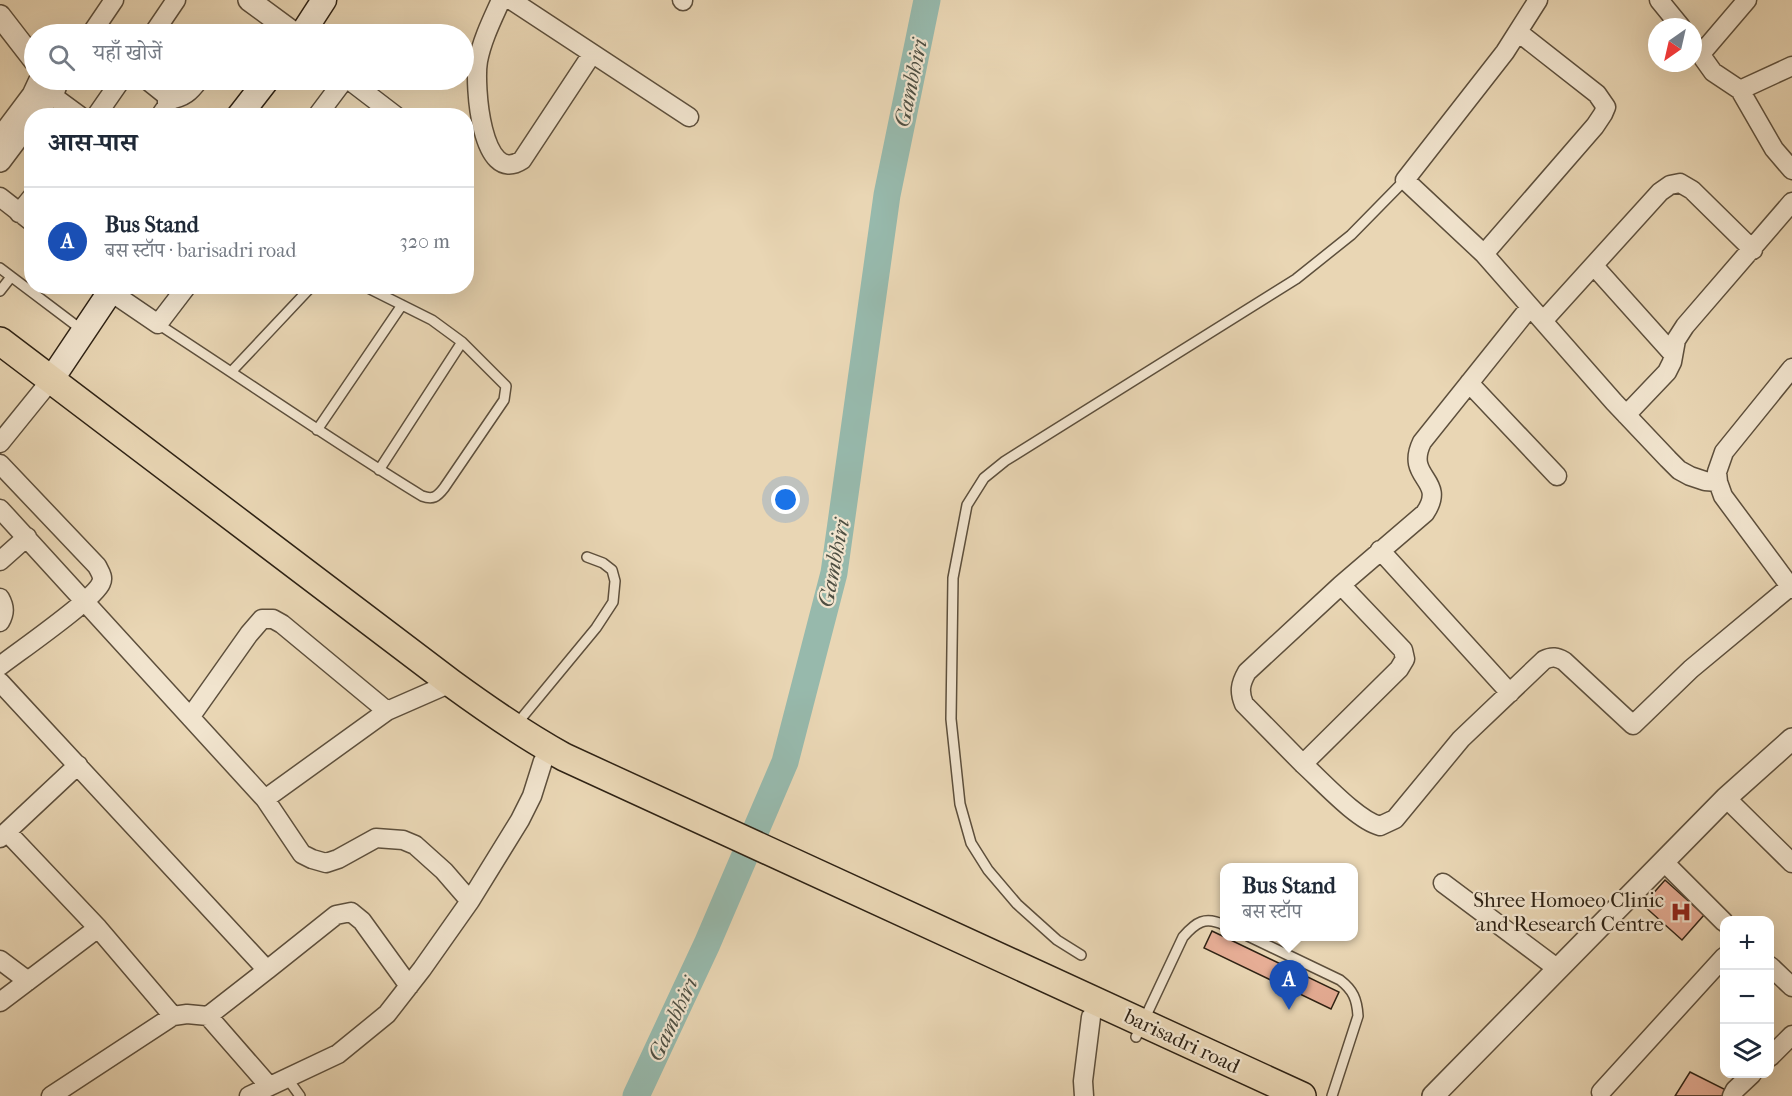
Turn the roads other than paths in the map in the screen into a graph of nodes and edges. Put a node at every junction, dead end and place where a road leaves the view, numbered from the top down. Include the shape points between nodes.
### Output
1 (1, 0) edge
2 (114, 0) edge
3 (176, 0) edge
4 (249, 0) edge
5 (324, 0) edge
6 (501, 0) edge
7 (511, 0) edge
8 (1538, 0) edge
9 (1659, 0) edge
10 (1747, 0) edge
11 (0, 16) edge
12 (1674, 18) edge
13 (98, 24) edge
14 (166, 24) edge
15 (281, 24) edge
16 (308, 24) edge
17 (24, 28) edge
18 (1518, 32) junction
19 (1702, 45) edge
20 (24, 47) edge
21 (592, 54) junction
22 (1702, 57) edge
23 (1792, 66) edge
24 (40, 90) edge
25 (46, 90) edge
26 (55, 90) edge
27 (114, 90) edge
28 (160, 90) edge
29 (190, 90) edge
30 (259, 90) edge
31 (336, 90) edge
32 (362, 90) edge
33 (1740, 90) junction
34 (37, 108) edge
35 (72, 108) edge
36 (102, 108) edge
37 (164, 108) edge
38 (245, 108) edge
39 (323, 108) edge
40 (386, 108) edge
41 (689, 117) dead end
42 (24, 129) edge
43 (0, 139) edge
44 (0, 161) edge
45 (1792, 170) edge
46 (1405, 180) junction
47 (0, 197) edge
48 (1792, 202) edge
49 (24, 216) edge
50 (1753, 250) junction
51 (1484, 254) junction
52 (1594, 266) junction
53 (0, 268) edge
54 (11, 277) junction
55 (24, 287) edge
56 (0, 291) edge
57 (34, 294) edge
58 (109, 294) edge
59 (119, 294) edge
60 (181, 294) edge
61 (304, 294) edge
62 (380, 294) edge
63 (402, 305) junction
64 (1530, 307) junction
65 (1543, 321) junction
66 (158, 324) junction
67 (84, 332) junction
68 (0, 341) edge
69 (462, 342) junction
70 (1672, 353) junction
71 (1792, 368) edge
72 (231, 372) junction
73 (51, 380) junction
74 (1469, 383) junction
75 (1626, 415) junction
76 (317, 430) junction
77 (0, 443) edge
78 (0, 464) edge
79 (379, 470) junction
80 (1557, 476) dead end
81 (1718, 482) junction
82 (0, 509) edge
83 (27, 537) junction
84 (1380, 550) junction
85 (587, 557) dead end
86 (0, 561) edge
87 (1341, 585) junction
88 (1791, 587) edge
89 (0, 598) edge
90 (84, 601) junction
91 (0, 622) edge
92 (3, 659) edge
93 (0, 682) edge
94 (451, 683) junction
95 (1510, 693) junction
96 (387, 711) junction
97 (190, 716) junction
98 (508, 724) junction
99 (1792, 739) edge
100 (543, 760) junction
101 (1303, 764) junction
102 (78, 765) junction
103 (1726, 798) junction
104 (265, 799) junction
105 (3, 835) edge
106 (1664, 862) junction
107 (1792, 862) edge
108 (1443, 883) dead end
109 (470, 901) junction
110 (1720, 917) edge
111 (1220, 924) edge
112 (98, 928) junction
113 (1258, 941) edge
114 (1081, 955) dead end
115 (0, 960) edge
116 (1720, 962) edge
117 (1558, 969) junction
118 (267, 970) junction
119 (1774, 970) edge
120 (28, 981) junction
121 (409, 986) junction
122 (1792, 987) edge
123 (1063, 995) junction
124 (0, 1002) edge
125 (173, 1016) junction
126 (208, 1016) junction
127 (1091, 1017) junction
128 (1139, 1029) junction
129 (1792, 1035) edge
130 (1774, 1053) edge
131 (287, 1078) junction
132 (1748, 1078) edge
133 (269, 1086) junction
134 (1601, 1092) dead end
135 (1283, 1094) edge
136 (1082, 1095) edge
137 (51, 1096) edge
138 (249, 1096) edge
139 (300, 1096) edge
140 (1332, 1096) edge
141 (1433, 1096) edge
142 (1732, 1096) edge

1 - 17 street
2 - 13 street
3 - 14 street
4 - 15 street
5 - 16 main road
6 - 21 street via 482,45 477,81 489,150 503,165 522,160
7 - 21 street
8 - 18 street
9 - 12 street
10 - 19 street
11 - 20 street
18 - 46 street
18 - 51 street via 1597,94 1606,107
21 - 41 street
22 - 33 street via 1713,72
23 - 33 street
24 - 43 street
25 - 34 street
26 - 35 street
27 - 36 street
28 - 37 street via 167,96
29 - 37 street
30 - 38 main road
31 - 39 street
32 - 40 street
33 - 45 street via 1774,149
42 - 44 street
46 - 51 street
46 - 114 lane via 1351,235 1296,279 1005,460 984,478 967,505 953,578 951,719 960,804 971,843 988,870 1017,904 1057,940
47 - 49 street
48 - 50 street
50 - 52 street via 1680,183 1660,192
50 - 70 street via 1684,326
51 - 64 street
52 - 65 street
52 - 70 street
53 - 54 lane
54 - 55 lane
54 - 56 lane
57 - 67 lane
58 - 67 main road
59 - 66 street
60 - 66 street
61 - 72 lane
62 - 63 lane
63 - 69 lane
63 - 76 lane
64 - 65 street
64 - 74 street
65 - 75 street
66 - 72 lane
67 - 73 main road
68 - 73 main road
69 - 79 lane
69 - 79 lane via 506,386 504,400 435,498 422,496
70 - 75 street via 1667,372
71 - 81 street via 1724,452
72 - 76 lane
73 - 77 street
73 - 94 main road
74 - 80 street
74 - 84 street via 1416,453 1419,470 1430,484 1430,505
75 - 81 street via 1679,470 1699,480
76 - 79 lane
78 - 90 street via 102,574 99,587
81 - 88 street via 1723,496
82 - 83 street
83 - 86 street
83 - 90 street
84 - 87 street
84 - 95 street
85 - 98 lane via 612,570 613,602 596,628
87 - 101 street via 1396,641 1405,659
87 - 101 street via 1241,681 1244,704
88 - 95 street via 1691,669 1633,725 1558,657 1544,660
89 - 91 street via 4,615
90 - 92 street
90 - 97 street
93 - 102 street
94 - 96 street
94 - 98 main road
95 - 101 street via 1461,739 1388,824 1371,824
96 - 97 street via 282,624 262,619
96 - 104 street
97 - 104 street
98 - 100 main road via 505,730 510,736
98 - 123 main road via 564,757
99 - 103 street
100 - 109 street via 520,820
100 - 123 main road
102 - 105 street
102 - 118 street
103 - 106 street
103 - 107 street
104 - 109 street via 295,846 312,859 326,863 376,838 403,840 415,845 444,871
105 - 112 street
106 - 110 street
106 - 117 street
108 - 117 street
109 - 121 street
111 - 128 lane via 1206,920 1194,924 1183,937
112 - 120 street
112 - 125 street
113 - 140 lane via 1340,980 1351,989 1358,1003 1358,1016
115 - 120 street
116 - 134 street
117 - 141 street
118 - 121 street via 336,915 351,912 362,921
118 - 126 street
119 - 122 street
120 - 124 street
121 - 131 street via 387,1014 338,1053
123 - 127 main road, barisadri road
123 - 128 main road, barisadri road
125 - 126 street
125 - 137 street
126 - 133 street
127 - 128 main road, barisadri road
127 - 136 street
128 - 135 main road, barisadri road
129 - 130 street
131 - 133 street
131 - 139 lane
132 - 142 street
133 - 138 street

